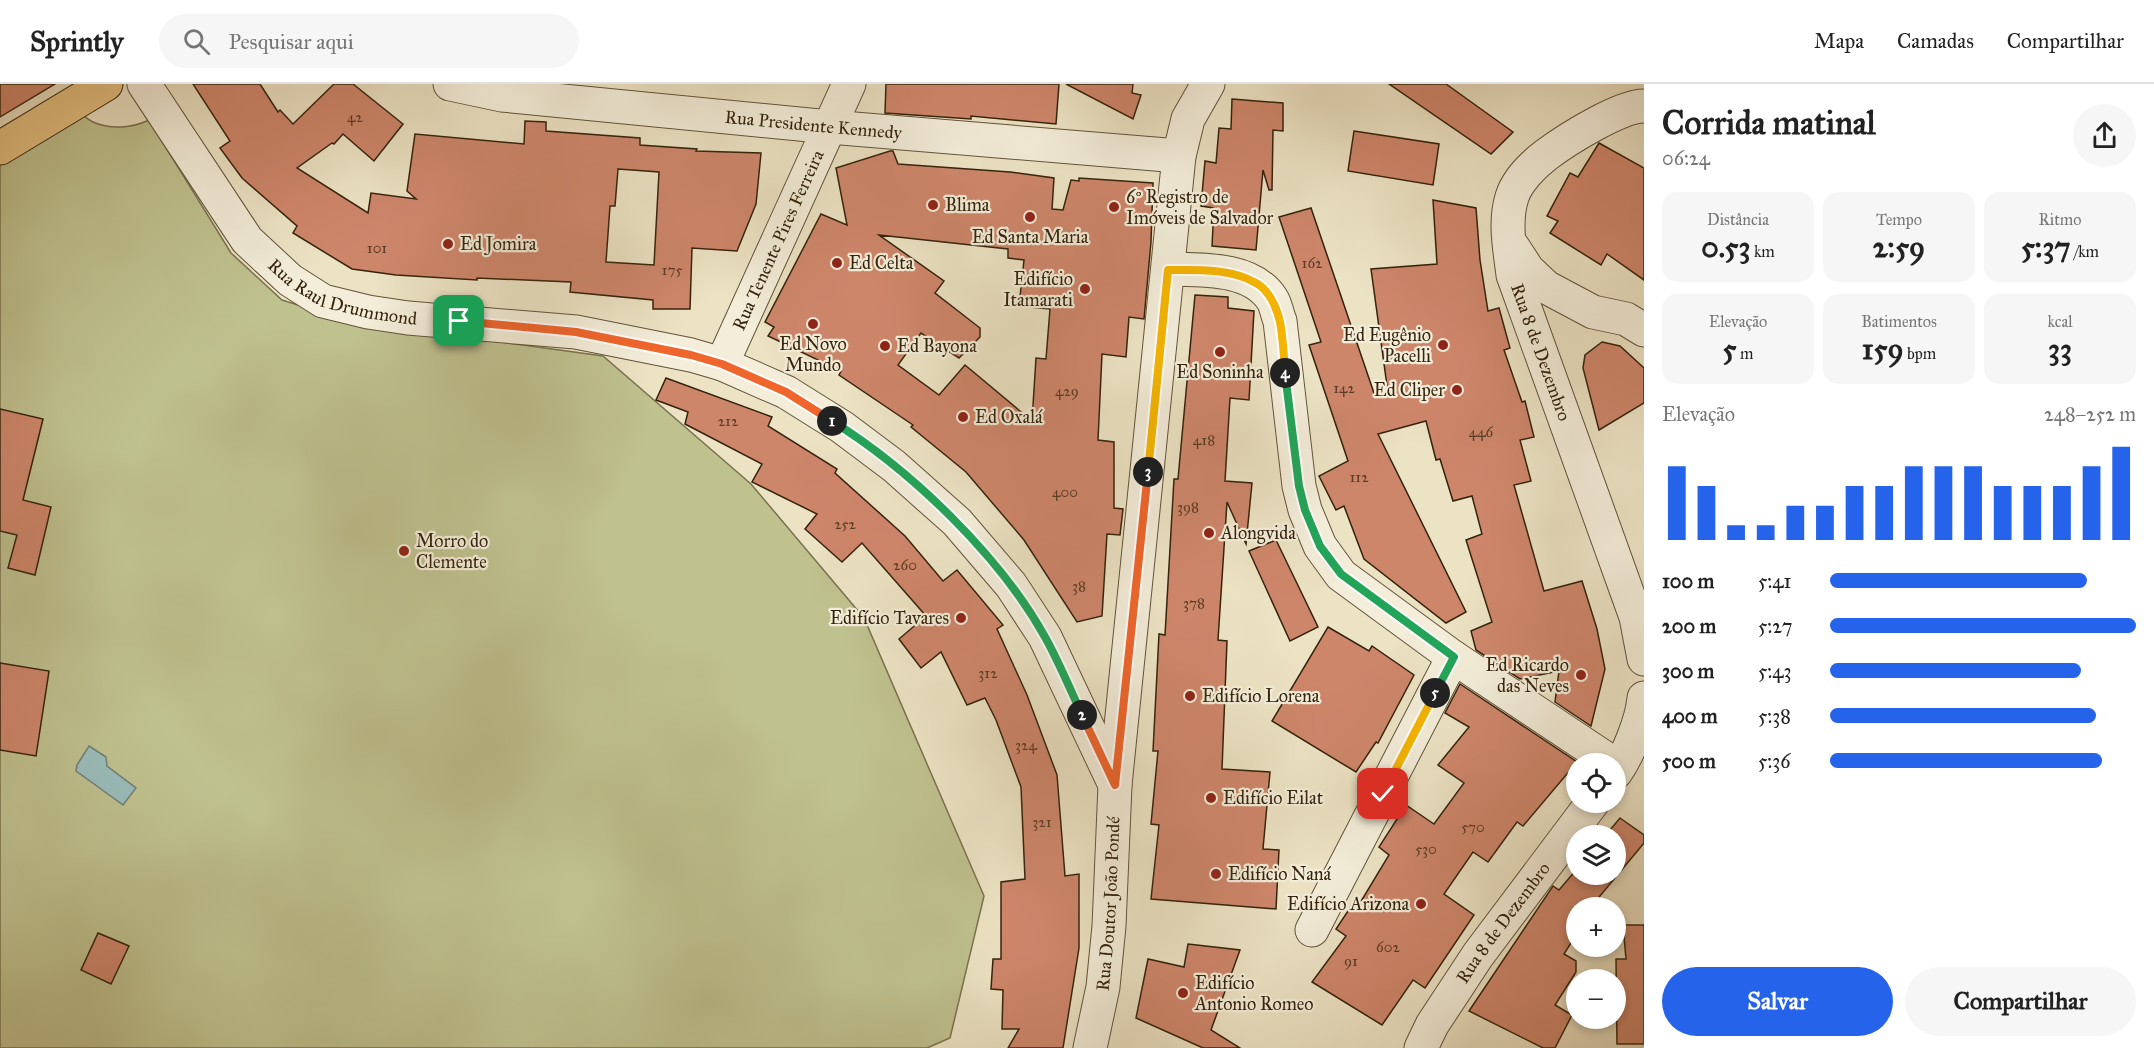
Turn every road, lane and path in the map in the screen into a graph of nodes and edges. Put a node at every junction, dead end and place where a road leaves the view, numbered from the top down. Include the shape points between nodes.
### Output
1 (106, 84) edge
2 (144, 84) edge
3 (450, 84) edge
4 (849, 84) edge
5 (1208, 84) edge
6 (1644, 106) edge
7 (830, 127) junction
8 (0, 148) edge
9 (1179, 156) junction
10 (1509, 242) junction
11 (1168, 270) junction
12 (1593, 312) junction
13 (1644, 330) edge
14 (722, 364) junction
15 (1546, 366) junction
16 (1454, 657) junction
17 (1644, 659) edge
18 (1644, 698) edge
19 (1595, 753) edge
20 (1624, 753) edge
21 (1115, 785) junction
22 (1585, 813) edge
23 (1312, 930) dead end
24 (1090, 1048) edge
25 (1421, 1048) edge

1 - 8 main road
2 - 14 street, Rua Raul Drummond via 247,240 290,280 323,301 408,318 576,332
3 - 7 street, Rua Presidente Kennedy via 502,95
4 - 7 street, Rua Tenente Pires Ferreira
5 - 9 street, Rua Doutor João Pondé via 1188,119
6 - 10 street, Rua 8 de Dezembro via 1617,112 1545,155 1512,196
7 - 9 street, Rua Presidente Kennedy
7 - 14 street, Rua Tenente Pires Ferreira
9 - 11 street, Rua Doutor João Pondé
10 - 12 street via 1528,270 1546,287
10 - 15 street, Rua 8 de Dezembro via 1514,275
11 - 16 street via 1233,275 1257,283 1272,299 1280,321 1299,486 1320,546 1341,574
11 - 21 street, Rua Doutor João Pondé
12 - 13 street via 1626,319
12 - 15 street via 1570,315 1559,325
14 - 21 street, Rua Raul Drummond via 786,392 842,427 894,466 957,522 1011,585 1045,637
15 - 17 street, Rua 8 de Dezembro via 1636,617
16 - 19 street
16 - 23 street
18 - 20 street via 1633,738
21 - 24 street, Rua Doutor João Pondé via 1105,966
22 - 25 street, Rua 8 de Dezembro via 1478,955 1432,1024

